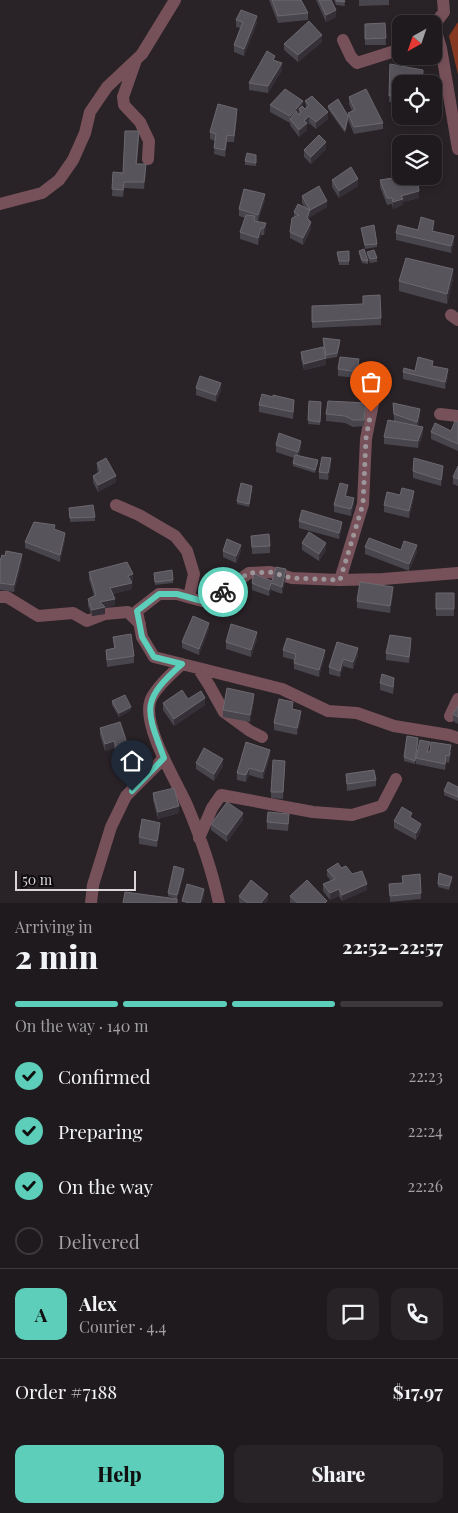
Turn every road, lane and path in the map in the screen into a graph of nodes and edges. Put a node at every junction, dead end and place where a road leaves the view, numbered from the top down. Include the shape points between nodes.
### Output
1 (175, 0) edge
2 (443, 0) edge
3 (442, 15) edge
4 (343, 40) dead end
5 (392, 52) edge
6 (442, 54) edge
7 (137, 58) junction
8 (458, 149) edge
9 (148, 159) dead end
10 (0, 204) edge
11 (374, 398) dead end
12 (440, 414) dead end
13 (458, 416) edge
14 (116, 505) dead end
15 (458, 573) edge
16 (340, 580) junction
17 (0, 597) edge
18 (188, 598) junction
19 (140, 624) junction
20 (182, 664) junction
21 (198, 668) junction
22 (458, 699) edge
23 (450, 716) dead end
24 (262, 737) dead end
25 (458, 738) edge
26 (164, 758) junction
27 (396, 779) dead end
28 (199, 838) junction
29 (91, 903) edge
30 (218, 903) edge

1 - 7 street
2 - 3 street
4 - 5 street via 357,63
6 - 8 street
7 - 9 street via 123,97 124,105 140,122 149,141
7 - 10 street via 107,87 90,112 77,151 59,180 42,193
11 - 16 street via 366,438 363,504
12 - 13 street
14 - 18 street via 175,536 187,551 194,574
15 - 16 street
16 - 18 street via 292,578 270,572 249,573 215,600
17 - 19 street via 8,597 38,616 73,613 87,621 105,614 128,612
18 - 19 street via 159,594 137,611
19 - 20 street via 142,637 154,657
20 - 21 street
20 - 26 street via 166,678 150,702 150,722
21 - 24 street via 224,712
21 - 25 street via 282,689 328,711 357,712 394,726
22 - 23 street
26 - 28 street
26 - 29 street via 126,796 111,827 93,885
27 - 28 street via 382,806 352,815 304,811 220,796
28 - 30 street via 214,878

